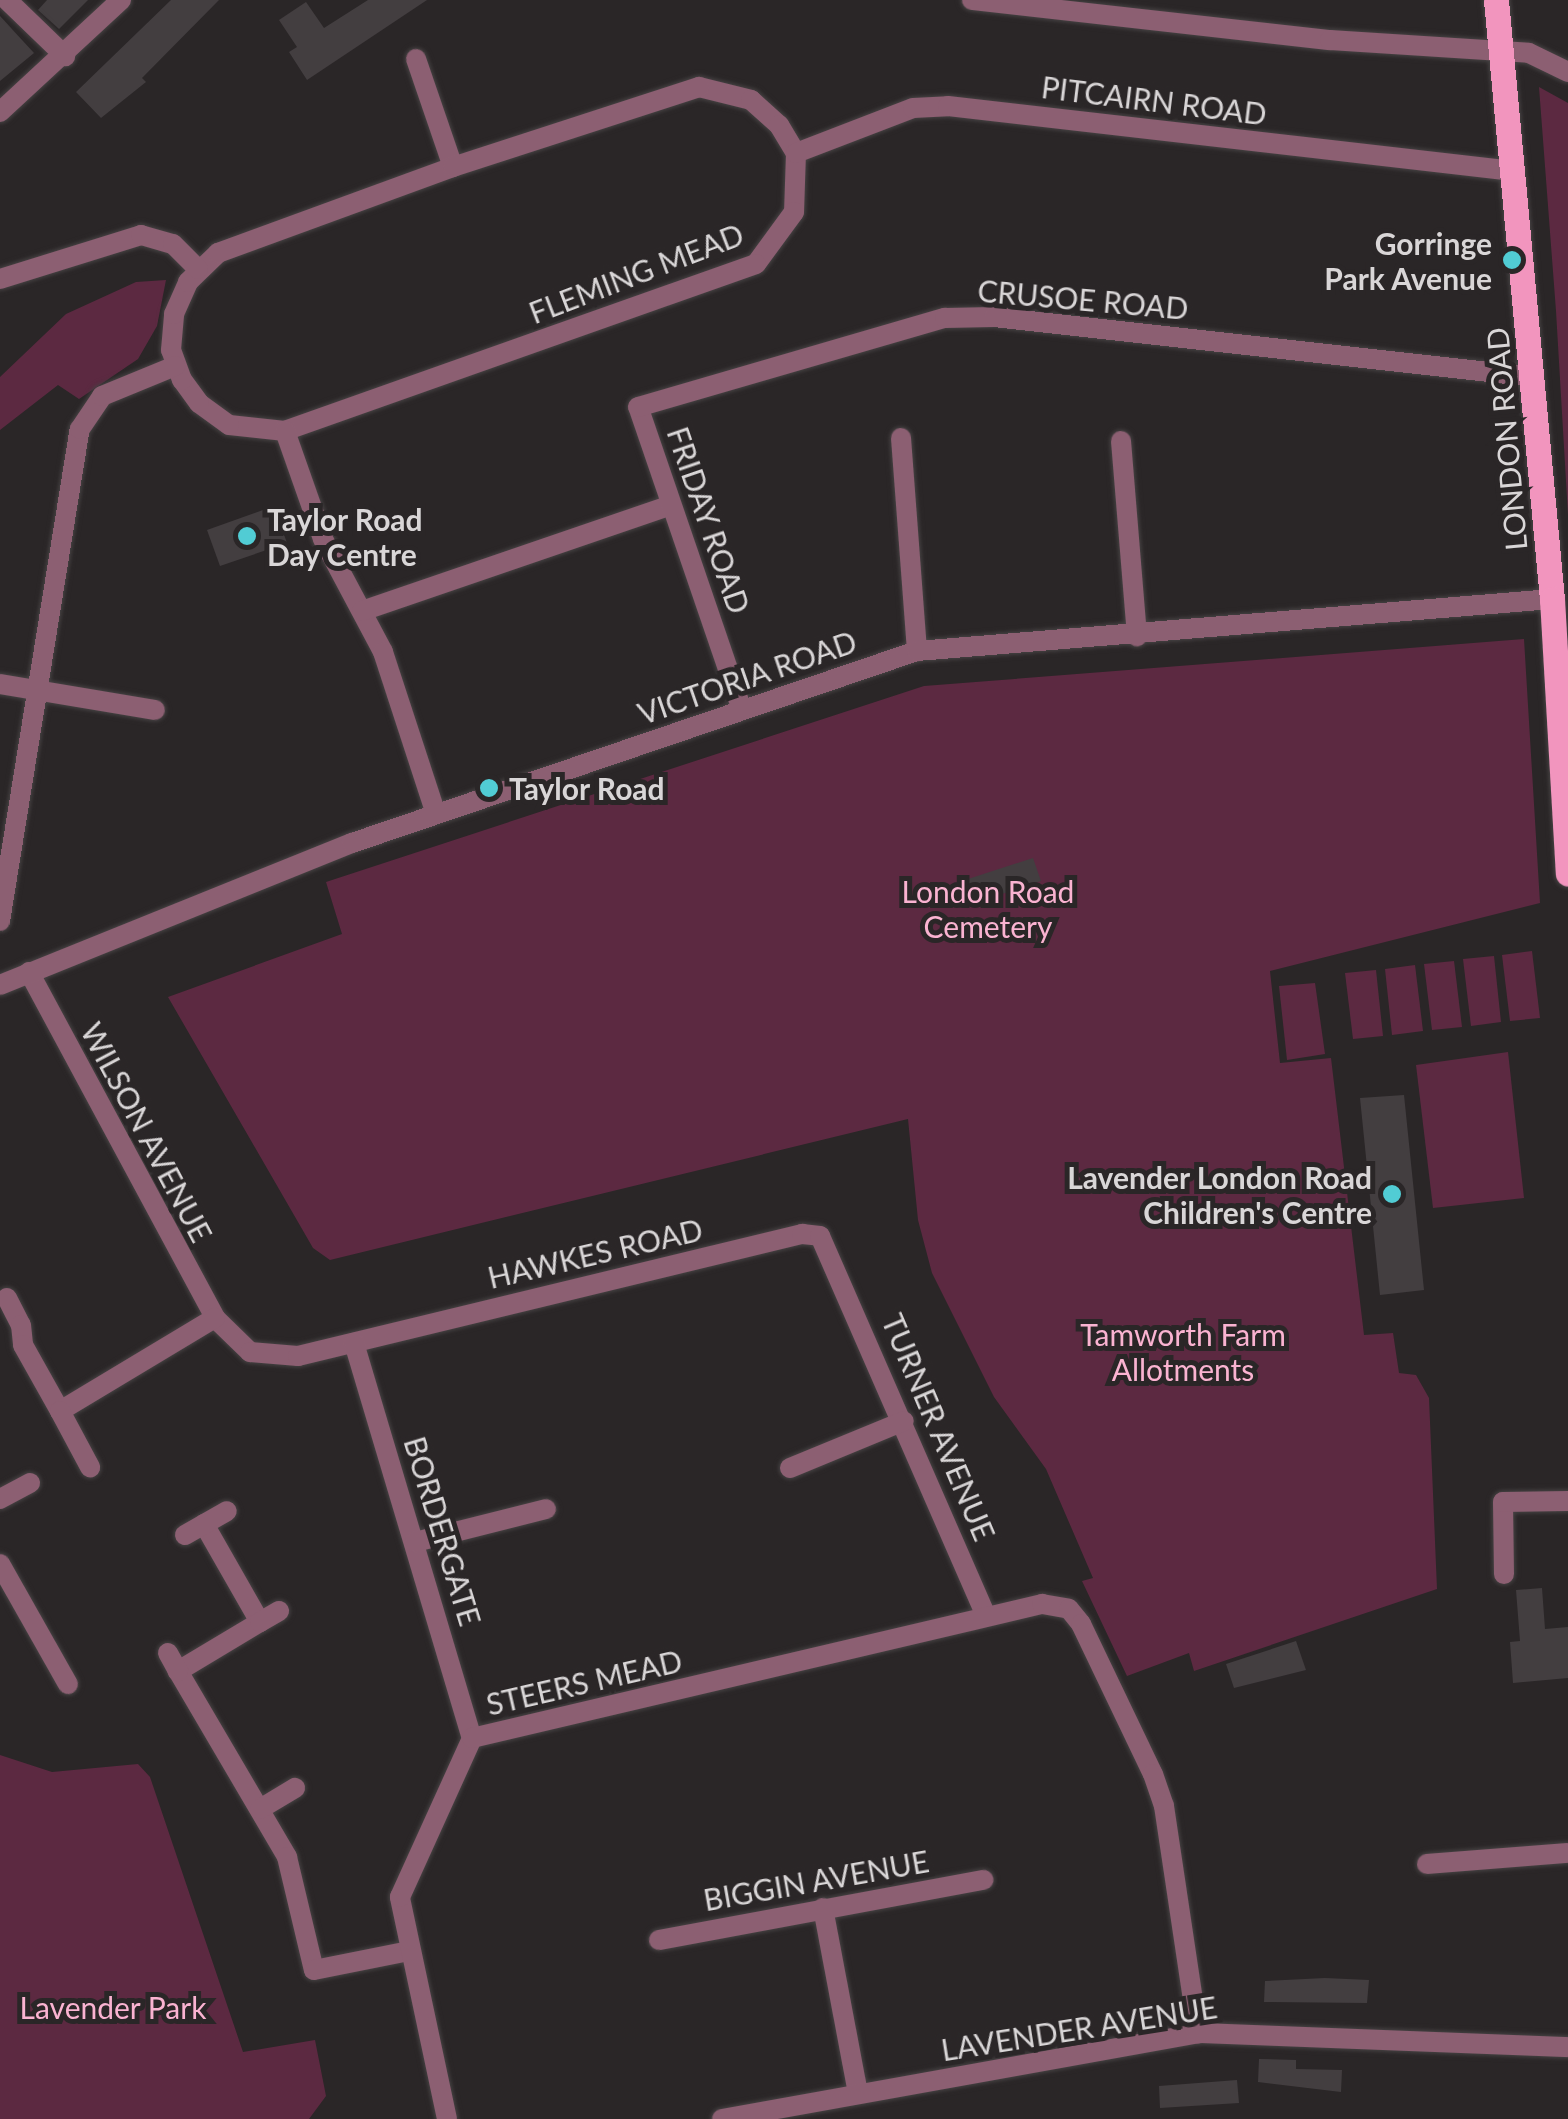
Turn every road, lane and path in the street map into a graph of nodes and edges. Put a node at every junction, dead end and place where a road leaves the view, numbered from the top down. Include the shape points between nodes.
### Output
1 (7, 0) edge
2 (121, 0) edge
3 (972, 0) edge
4 (1496, 0) edge
5 (1094, 6) edge
6 (1501, 54) junction
7 (65, 56) junction
8 (416, 60) dead end
9 (1568, 72) edge
10 (0, 112) edge
11 (796, 153) junction
12 (452, 167) junction
13 (1513, 171) junction
14 (198, 269) junction
15 (0, 279) edge
16 (175, 366) junction
17 (1534, 377) junction
18 (638, 407) joint
19 (285, 431) junction
20 (900, 438) dead end
21 (1121, 441) dead end
22 (671, 505) junction
23 (1552, 600) junction
24 (362, 611) junction
25 (1137, 636) junction
26 (918, 651) junction
27 (0, 684) edge
28 (37, 690) junction
29 (154, 710) dead end
30 (742, 710) junction
31 (436, 814) junction
32 (1568, 874) edge
33 (0, 921) edge
34 (29, 972) junction
35 (2, 978) edge
36 (836, 1262) joint
37 (7, 1298) dead end
38 (215, 1318) junction
39 (354, 1343) junction
40 (60, 1411) junction
41 (904, 1421) junction
42 (90, 1467) dead end
43 (790, 1468) dead end
44 (30, 1482) dead end
45 (0, 1499) edge
46 (1568, 1501) edge
47 (546, 1509) dead end
48 (226, 1511) dead end
49 (415, 1542) junction
50 (0, 1564) edge
51 (1504, 1574) dead end
52 (280, 1611) dead end
53 (986, 1616) junction
54 (260, 1622) junction
55 (68, 1684) dead end
56 (472, 1738) junction
57 (294, 1788) dead end
58 (260, 1809) junction
59 (1568, 1852) edge
60 (1427, 1864) dead end
61 (984, 1880) dead end
62 (823, 1908) junction
63 (659, 1940) dead end
64 (408, 1951) junction
65 (1198, 2033) junction
66 (1568, 2047) edge
67 (858, 2094) junction
68 (447, 2119) edge
69 (722, 2119) edge

1 - 7 street
2 - 7 street
3 - 5 street
4 - 6 main road, LONDON ROAD
5 - 6 street
6 - 9 street via 1529,53
6 - 13 main road, LONDON ROAD
7 - 10 street
8 - 12 street
11 - 12 street via 779,124 751,100 699,87
11 - 13 street, PITCAIRN ROAD via 913,108 948,106
11 - 19 street, FLEMING MEAD via 794,212 756,264
12 - 14 street via 235,245
13 - 17 main road, LONDON ROAD
14 - 15 street via 173,244 141,234
14 - 16 street via 174,314
16 - 19 street, FLEMING MEAD via 214,417 247,430
16 - 28 street via 112,390 83,419
17 - 18 street, CRUSOE ROAD via 994,316 945,318
17 - 23 main road, LONDON ROAD
18 - 22 street, FRIDAY ROAD
19 - 24 street via 323,539
20 - 26 street
21 - 25 street
22 - 24 street
22 - 30 street, FRIDAY ROAD
23 - 25 street, VICTORIA ROAD
23 - 32 main road, LONDON ROAD
24 - 31 street via 383,652
25 - 26 street, VICTORIA ROAD
26 - 30 street, VICTORIA ROAD
27 - 28 street
28 - 29 street
28 - 33 street
30 - 31 street, VICTORIA ROAD
31 - 34 street, VICTORIA ROAD via 204,898
34 - 35 street, VICTORIA ROAD
34 - 38 street, WILSON AVENUE
36 - 39 street, HAWKES ROAD via 826,1240 802,1234
36 - 41 street, TURNER AVENUE
37 - 40 street via 22,1325 23,1345
38 - 39 street, WILSON AVENUE via 234,1342 265,1357
38 - 40 street
39 - 49 street, BORDERGATE
40 - 42 street
41 - 43 street
41 - 53 street, TURNER AVENUE
44 - 45 street
46 - 51 street via 1503,1502
47 - 49 street
48 - 54 street via 195,1530
49 - 56 street, BORDERGATE
50 - 55 street
52 - 54 street
53 - 56 street, STEERS MEAD
53 - 65 street, STEERS MEAD via 1042,1604 1069,1610 1082,1624 1164,1806
54 - 58 street via 173,1662
56 - 64 street, STEERS MEAD via 401,1888
57 - 58 street
58 - 64 street via 296,1881 314,1970
59 - 60 street
61 - 62 street, BIGGIN AVENUE
62 - 63 street, BIGGIN AVENUE
62 - 67 street
64 - 68 street, STEERS MEAD
65 - 66 street, LAVENDER AVENUE
65 - 67 street, LAVENDER AVENUE
67 - 69 street, LAVENDER AVENUE

